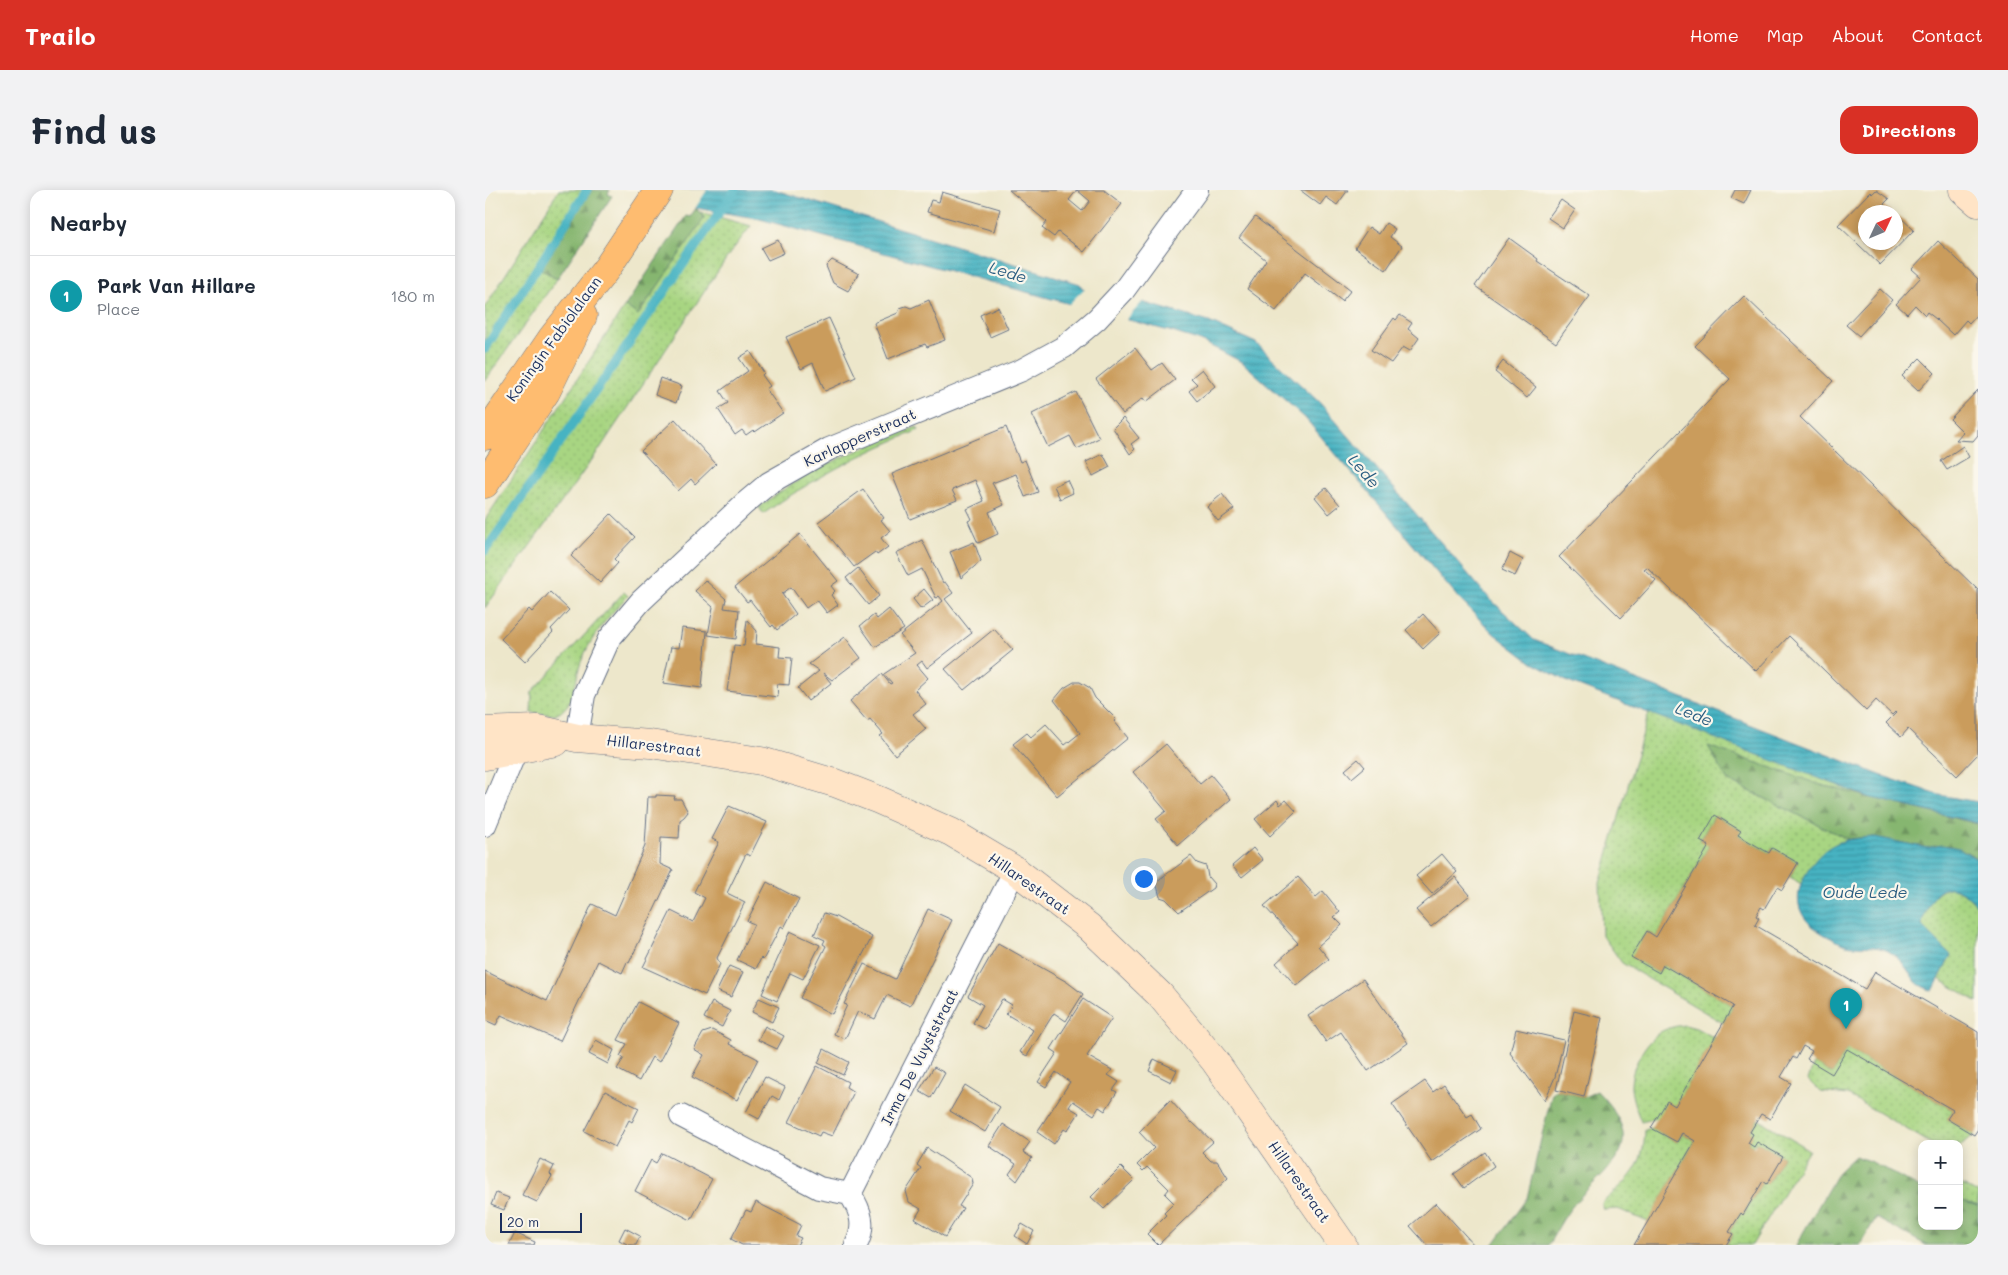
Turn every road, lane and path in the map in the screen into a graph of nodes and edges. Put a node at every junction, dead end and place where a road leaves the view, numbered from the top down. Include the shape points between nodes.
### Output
1 (1197, 190) edge
2 (1963, 190) edge
3 (653, 198) edge
4 (1978, 203) edge
5 (607, 268) junction
6 (485, 436) edge
7 (485, 484) edge
8 (485, 731) edge
9 (577, 738) junction
10 (521, 740) junction
11 (485, 756) edge
12 (485, 825) edge
13 (1015, 870) junction
14 (681, 1116) dead end
15 (851, 1194) junction
16 (857, 1245) edge
17 (1343, 1245) edge

1 - 9 street, Karlapperstraat via 1124,290 1065,347 1037,364 829,449 769,483 641,601 609,639 584,695
2 - 4 street
3 - 5 main road, Koningin Fabiolalaan
5 - 6 main road, Koningin Fabiolalaan via 551,338
5 - 7 main road, Koningin Fabiolalaan via 546,392
8 - 10 street, Hillarestraat
9 - 10 street, Hillarestraat
9 - 13 street, Hillarestraat via 723,754 798,771 916,816 951,832
10 - 11 street, Hillarestraat
10 - 12 street
13 - 15 street, Irma De Vuyststraat
13 - 17 street, Hillarestraat via 1089,927 1159,995 1214,1060
14 - 15 street via 819,1188
15 - 16 street via 863,1220

